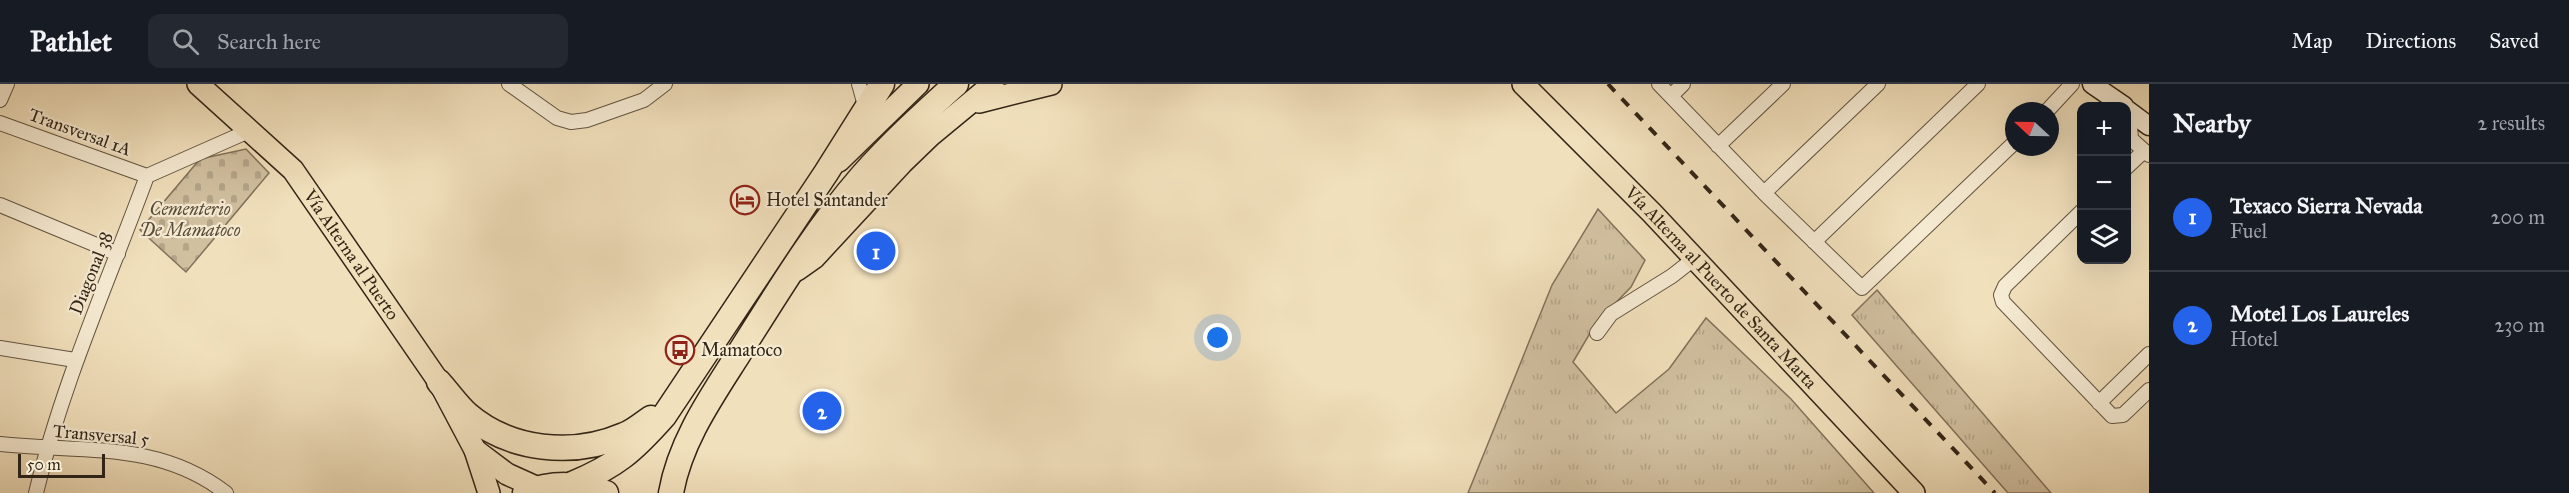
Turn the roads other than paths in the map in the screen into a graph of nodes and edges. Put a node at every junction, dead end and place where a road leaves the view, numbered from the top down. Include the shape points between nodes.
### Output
1 (7, 84) edge
2 (198, 84) edge
3 (509, 84) edge
4 (665, 84) edge
5 (859, 84) edge
6 (882, 84) edge
7 (918, 84) edge
8 (956, 84) edge
9 (993, 84) edge
10 (1051, 84) edge
11 (1523, 84) edge
12 (1659, 84) edge
13 (1683, 84) edge
14 (1783, 84) edge
15 (1878, 84) edge
16 (1978, 84) edge
17 (2072, 84) edge
18 (2092, 84) edge
19 (1671, 96) junction
20 (0, 100) edge
21 (2055, 102) edge
22 (2116, 102) edge
23 (964, 108) junction
24 (866, 109) junction
25 (2131, 113) edge
26 (0, 123) edge
27 (2149, 126) edge
28 (251, 130) junction
29 (2131, 139) edge
30 (1718, 146) junction
31 (2005, 151) edge
32 (2146, 153) edge
33 (2131, 165) edge
34 (826, 173) junction
35 (147, 176) junction
36 (1764, 193) junction
37 (0, 205) edge
38 (2077, 217) edge
39 (1814, 242) junction
40 (118, 254) junction
41 (1695, 258) junction
42 (787, 277) junction
43 (1597, 333) dead end
44 (0, 348) edge
45 (2149, 354) edge
46 (75, 360) junction
47 (688, 380) junction
48 (439, 382) junction
49 (2149, 390) edge
50 (2099, 403) junction
51 (0, 444) edge
52 (46, 449) junction
53 (475, 450) junction
54 (572, 484) junction
55 (532, 490) edge
56 (36, 493) edge
57 (226, 493) edge
58 (489, 493) edge
59 (606, 493) edge
60 (671, 493) edge
61 (1914, 493) edge

1 - 20 street
2 - 28 main road, Vía Alterna al Puerto
3 - 4 street via 557,118 571,122 644,100
5 - 24 street
6 - 24 highway
7 - 34 main road
8 - 42 highway via 860,178
9 - 23 main road
10 - 23 main road via 994,96
11 - 41 main road, Vía Alterna al Puerto de Santa Marta
12 - 19 street
13 - 19 street
14 - 30 street
15 - 36 street
16 - 39 street
17 - 21 street
18 - 22 street
19 - 30 street
23 - 42 main road via 902,163 814,258
24 - 34 highway
25 - 27 street
26 - 35 street, Transversal 1A
28 - 35 street
28 - 48 main road, Vía Alterna al Puerto via 293,170
29 - 32 street
30 - 36 street
31 - 39 street via 1862,288
32 - 33 street
34 - 47 highway
35 - 40 street, Diagonal 38
36 - 39 street
37 - 40 street
38 - 50 street via 2005,285 2001,295 2003,302
40 - 46 street, Diagonal 38
41 - 43 street via 1611,314
41 - 61 main road, Vía Alterna al Puerto de Santa Marta
42 - 60 highway via 690,434
44 - 46 street
45 - 50 street
46 - 52 street, Diagonal 38
47 - 48 highway via 660,412 625,435 585,447 543,448 503,436 467,414
47 - 54 highway via 664,416 635,448 604,471
48 - 53 main road, Vía Alterna al Puerto
49 - 50 street via 2118,417
51 - 52 street, Transversal 5
52 - 56 street, Diagonal 38
52 - 57 street, Transversal 5 via 135,453 168,461
53 - 55 main road, Vía Alterna al Puerto
53 - 58 main road, Vía Alterna al Puerto
54 - 55 highway
54 - 59 highway

